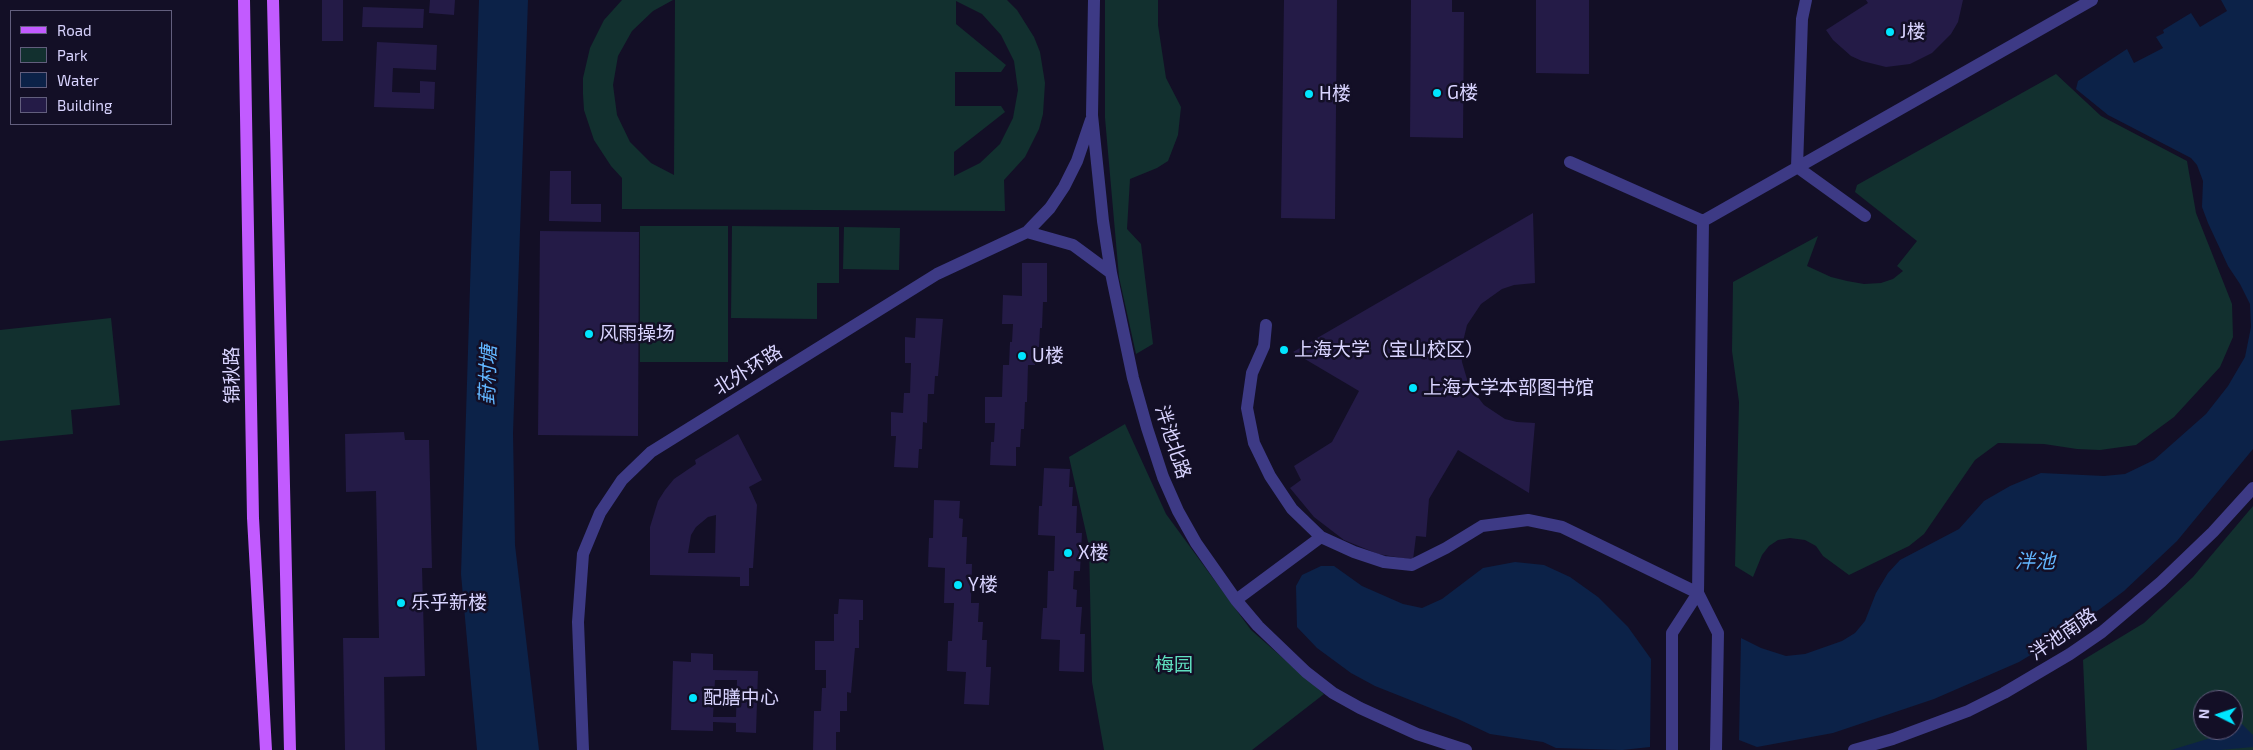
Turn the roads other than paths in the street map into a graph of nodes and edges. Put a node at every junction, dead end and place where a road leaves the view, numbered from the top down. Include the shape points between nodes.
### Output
1 (244, 0) edge
2 (273, 0) edge
3 (1094, 0) edge
4 (1806, 0) edge
5 (2092, 0) edge
6 (1092, 115) junction
7 (1570, 162) dead end
8 (1798, 167) junction
9 (1865, 216) dead end
10 (1703, 221) junction
11 (1027, 232) junction
12 (1111, 273) junction
13 (1266, 325) dead end
14 (2253, 488) edge
15 (1321, 537) junction
16 (1698, 593) junction
17 (1236, 600) junction
18 (266, 750) edge
19 (290, 750) edge
20 (583, 750) edge
21 (1466, 750) edge
22 (1672, 750) edge
23 (1716, 750) edge
24 (1854, 750) edge

1 - 18 main road, 锦秋路 via 253,518
2 - 19 main road
3 - 6 street, 泮池北路
4 - 8 street via 1802,19
5 - 8 street
6 - 11 street, 北外环路 via 1064,188
6 - 12 street, 泮池北路
7 - 10 street
8 - 9 street
8 - 10 street
10 - 16 street
11 - 12 street via 1073,246
11 - 20 street, 北外环路 via 937,274 651,452 622,480 600,512 583,554 578,622
12 - 17 street, 泮池北路 via 1133,378 1163,477 1196,543
13 - 15 street via 1264,346 1252,373 1247,408 1254,443 1270,476 1292,509
14 - 24 street, 泮池南路 via 2213,532 2160,582 2102,632 2070,654 1968,711 1915,732
15 - 16 street via 1384,562 1412,565 1482,526 1528,520 1562,527
15 - 17 street
16 - 22 street via 1672,633
16 - 23 street via 1718,632
17 - 21 street, 泮池北路 via 1281,650 1333,693 1388,722

